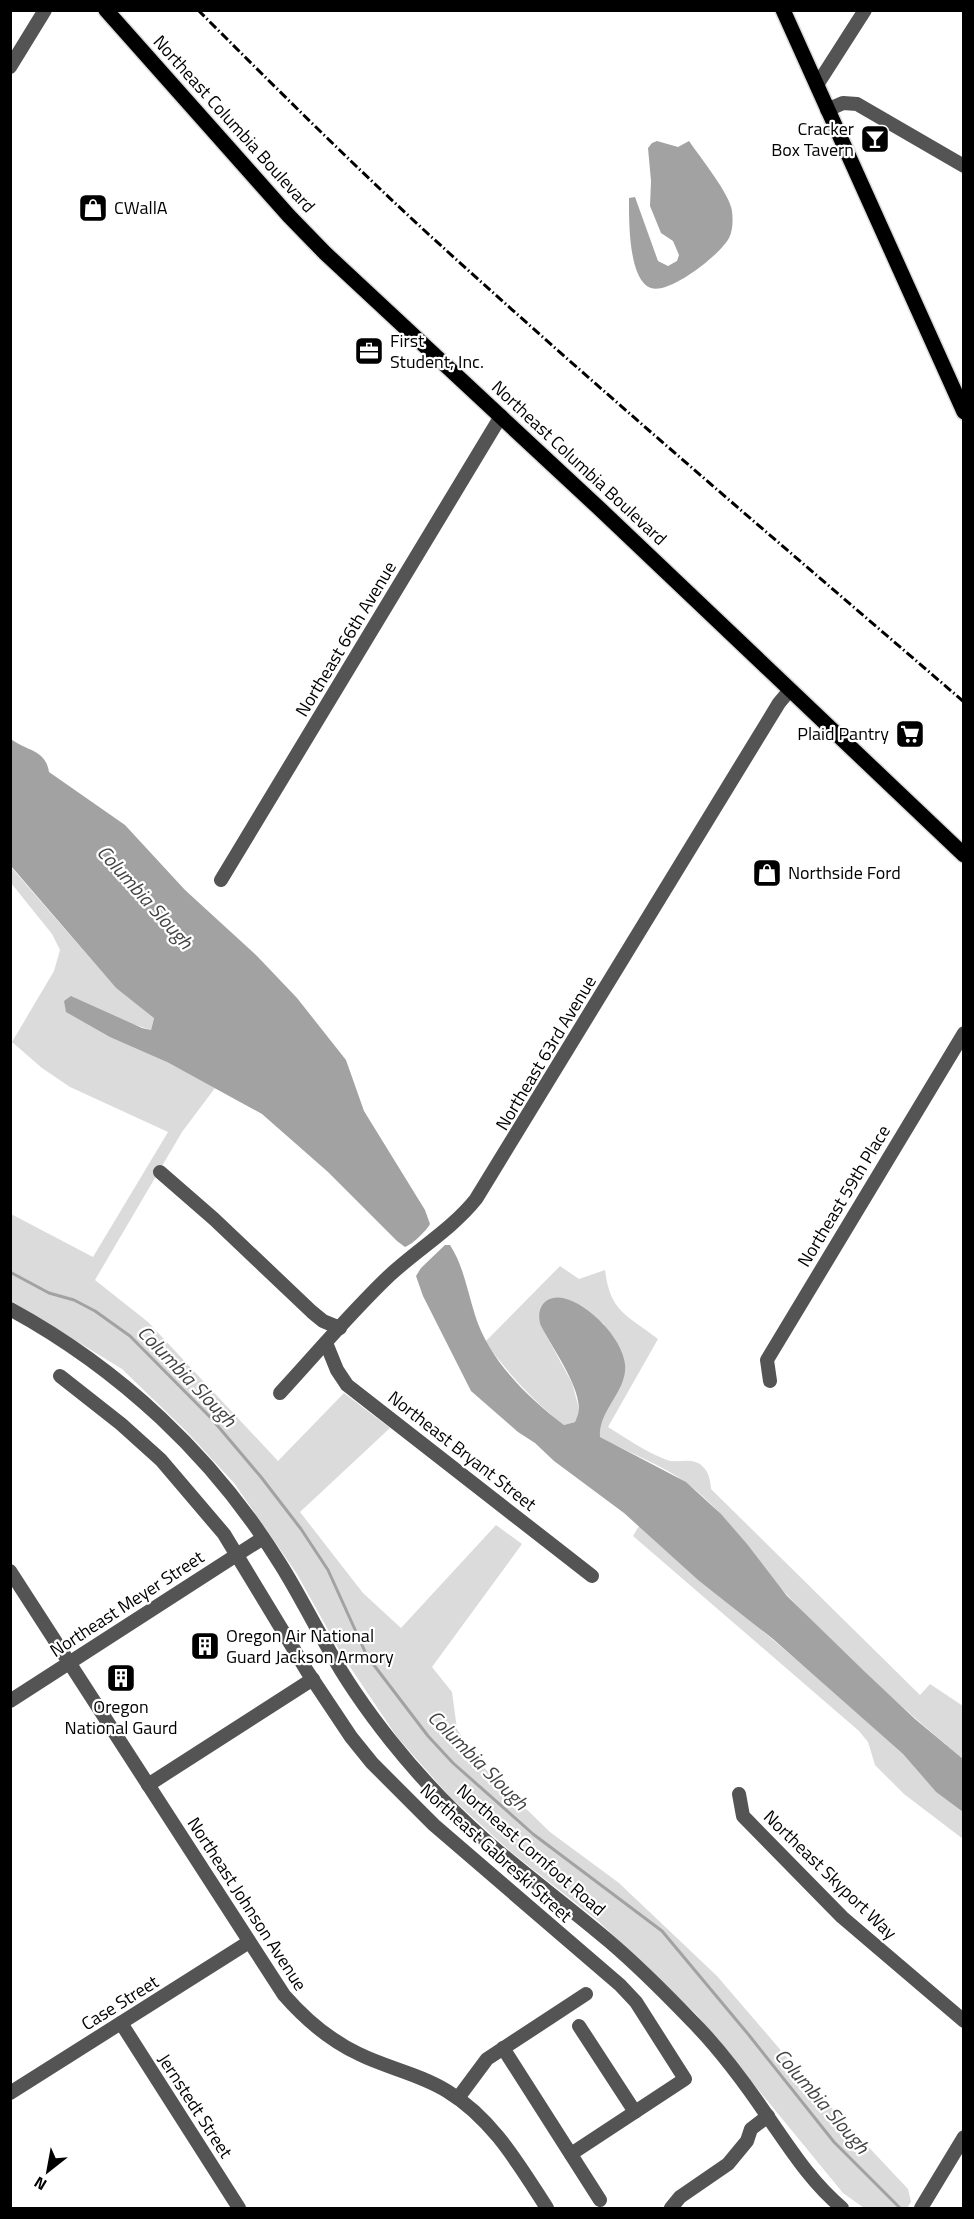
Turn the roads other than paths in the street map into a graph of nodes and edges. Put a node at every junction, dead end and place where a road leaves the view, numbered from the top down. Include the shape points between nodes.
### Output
1 (45, 10) edge
2 (783, 10) edge
3 (865, 10) edge
4 (107, 11) edge
5 (10, 68) edge
6 (817, 85) junction
7 (827, 110) junction
8 (963, 166) edge
9 (963, 412) edge
10 (501, 416) junction
11 (790, 690) junction
12 (961, 848) edge
13 (221, 880) dead end
14 (963, 1033) edge
15 (160, 1172) dead end
16 (10, 1309) edge
17 (340, 1328) junction
18 (326, 1342) junction
19 (60, 1376) dead end
20 (770, 1381) dead end
21 (280, 1393) dead end
22 (263, 1538) junction
23 (238, 1555) junction
24 (10, 1571) edge
25 (592, 1576) dead end
26 (70, 1663) junction
27 (313, 1679) junction
28 (10, 1701) edge
29 (148, 1785) junction
30 (739, 1794) dead end
31 (249, 1942) junction
32 (586, 1994) dead end
33 (963, 2021) edge
34 (121, 2024) junction
35 (579, 2026) dead end
36 (502, 2048) junction
37 (10, 2093) edge
38 (458, 2098) junction
39 (635, 2112) junction
40 (768, 2116) junction
41 (963, 2137) edge
42 (571, 2154) junction
43 (600, 2200) dead end
44 (239, 2208) edge
45 (547, 2208) edge
46 (671, 2208) edge
47 (842, 2208) edge
48 (921, 2208) edge

1 - 5 street
2 - 6 main road
3 - 6 street
4 - 10 main road, Northeast Columbia Boulevard via 306,235
6 - 7 main road
7 - 8 street via 843,103 857,104
7 - 9 main road
10 - 11 main road, Northeast Columbia Boulevard
10 - 13 street, Northeast 66th Avenue
11 - 12 main road, Northeast Columbia Boulevard
11 - 17 street, Northeast 63rd Avenue via 476,1199 460,1218 391,1275
14 - 20 street, Northeast 59th Place via 767,1360
15 - 17 street via 312,1312
16 - 22 street, Northeast Cornfoot Road via 88,1357 155,1412 214,1472
17 - 18 street, Northeast 63rd Avenue
18 - 21 street, Northeast 63rd Avenue
18 - 25 street, Northeast Bryant Street via 346,1385
19 - 23 street, Northeast Gabreski Street via 161,1461
22 - 23 street, Northeast Meyer Street
22 - 40 street, Northeast Cornfoot Road via 350,1684 419,1774 484,1838 638,1968 714,2046
23 - 26 street, Northeast Meyer Street
23 - 27 street, Northeast Gabreski Street
24 - 26 street, Northeast Johnson Avenue
26 - 28 street, Northeast Meyer Street
26 - 29 street, Northeast Johnson Avenue
27 - 29 street
27 - 39 street, Northeast Gabreski Street via 372,1763 434,1825 621,1984 636,2002 685,2079
29 - 31 street, Northeast Johnson Avenue
30 - 33 street, Northeast Skyport Way via 743,1816 842,1917
31 - 34 street, Case Street
31 - 38 street, Northeast Johnson Avenue via 284,1995 320,2031 358,2054 418,2077
32 - 36 street
34 - 37 street, Case Street
34 - 44 street, Jernstedt Street
35 - 39 street
36 - 38 street via 481,2065
36 - 42 street
38 - 45 street, Northeast Johnson Avenue via 499,2136
39 - 42 street
40 - 46 street via 751,2129 728,2164 680,2197
40 - 47 street, Northeast Cornfoot Road via 807,2174
41 - 48 street
42 - 43 street

